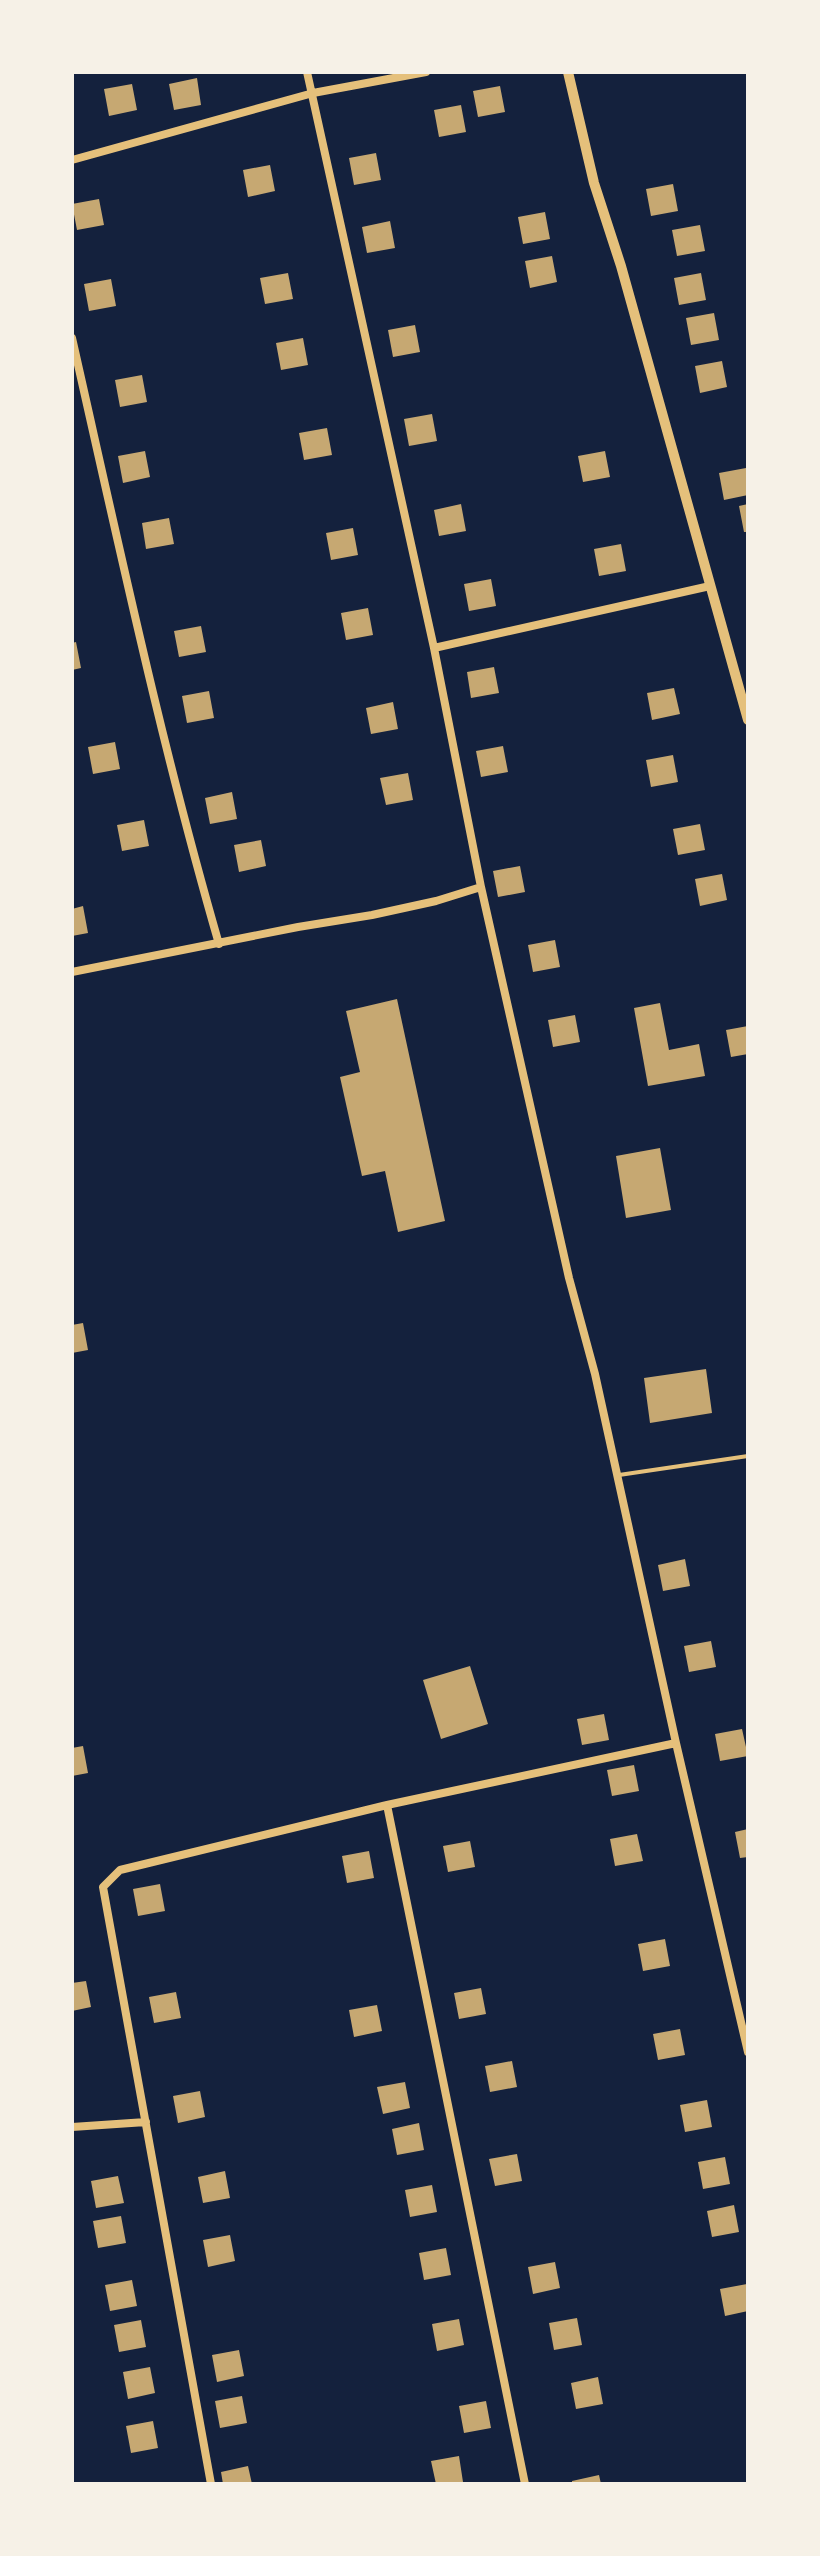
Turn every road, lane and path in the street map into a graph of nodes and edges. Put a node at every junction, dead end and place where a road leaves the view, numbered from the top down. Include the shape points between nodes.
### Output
1 (307, 72) edge
2 (426, 72) edge
3 (568, 72) edge
4 (313, 93) junction
5 (72, 160) edge
6 (72, 338) edge
7 (710, 586) junction
8 (434, 648) junction
9 (748, 720) edge
10 (481, 887) junction
11 (219, 944) junction
12 (72, 972) edge
13 (748, 1456) edge
14 (617, 1475) junction
15 (676, 1743) junction
16 (387, 1805) junction
17 (748, 2052) edge
18 (146, 2122) junction
19 (72, 2127) edge
20 (211, 2484) edge
21 (525, 2484) edge

1 - 4 street
2 - 4 street
3 - 7 street via 594,183
4 - 5 street
4 - 8 street
6 - 11 street via 156,707
7 - 8 street
7 - 9 street
8 - 10 street
10 - 11 street via 372,915
10 - 14 street
11 - 12 street
13 - 14 lane
14 - 15 street
15 - 16 street
15 - 17 street
16 - 18 street via 120,1870 103,1887
16 - 21 street
18 - 19 street
18 - 20 street

